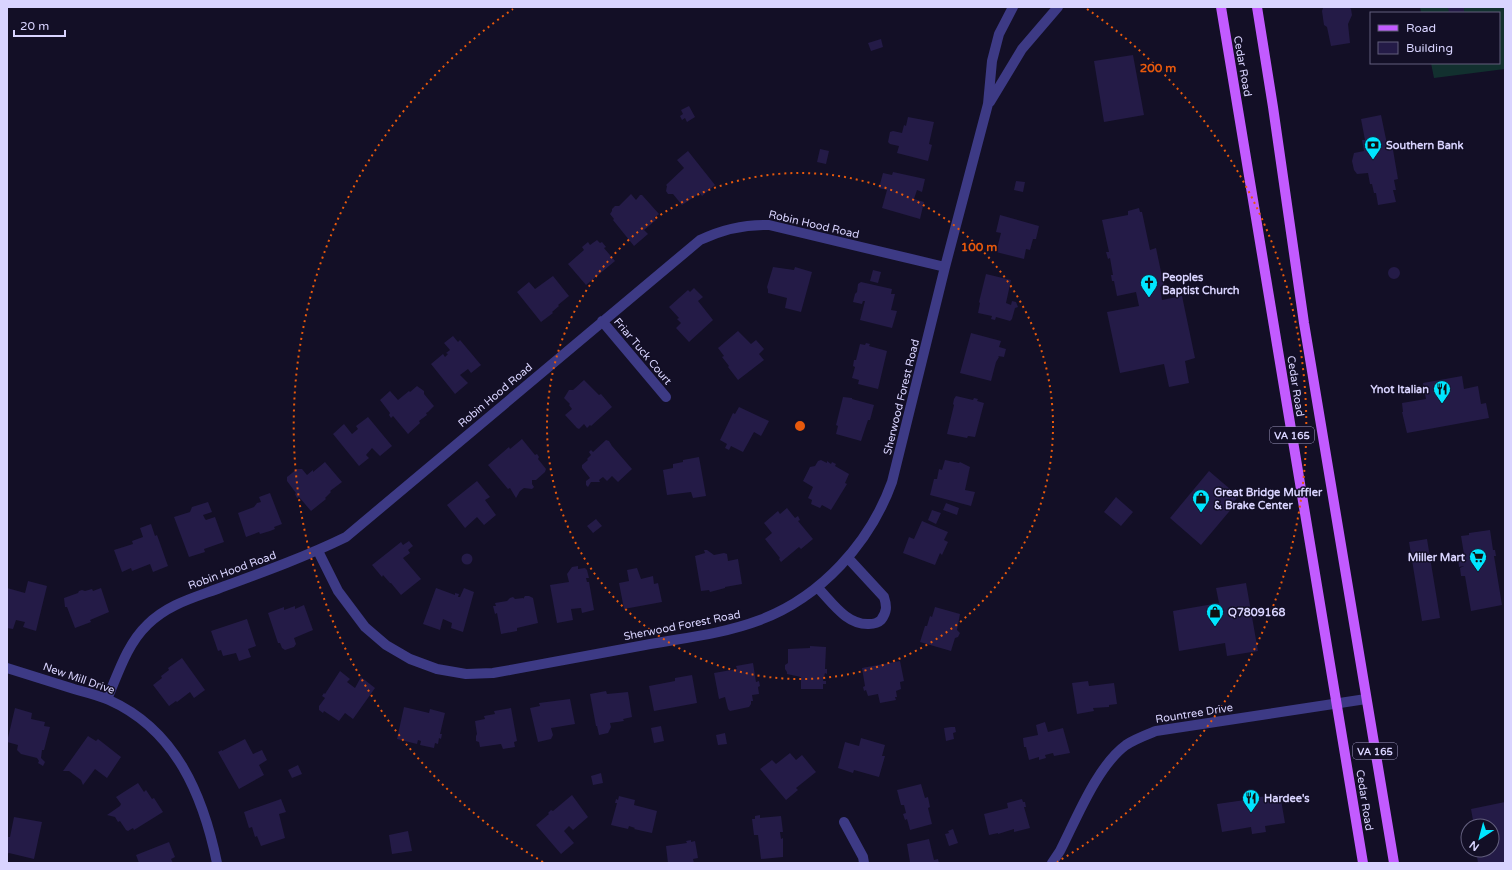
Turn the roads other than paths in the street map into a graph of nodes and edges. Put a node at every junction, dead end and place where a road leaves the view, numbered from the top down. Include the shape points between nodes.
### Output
1 (1013, 7) edge
2 (1058, 7) edge
3 (1221, 7) edge
4 (1257, 7) edge
5 (988, 104) junction
6 (945, 267) junction
7 (602, 321) junction
8 (666, 397) dead end
9 (318, 551) junction
10 (848, 558) junction
11 (817, 587) junction
12 (7, 668) edge
13 (108, 699) junction
14 (1366, 699) junction
15 (1337, 703) junction
16 (844, 822) dead end
17 (217, 863) edge
18 (864, 863) edge
19 (1052, 863) edge
20 (1363, 863) edge
21 (1394, 863) edge

1 - 5 street, Sherwood Forest Road via 999,34 992,61
2 - 5 street, Sherwood Forest Road via 1022,49
3 - 15 main road, Cedar Road / VA 165
4 - 14 main road, Cedar Road / VA 165 via 1304,323
5 - 6 street, Sherwood Forest Road
6 - 7 street, Robin Hood Road via 769,225 744,226 716,232 700,240
6 - 10 street, Sherwood Forest Road via 892,482 878,514
7 - 8 street, Friar Tuck Court
7 - 9 street, Robin Hood Road via 346,537
9 - 11 street, Sherwood Forest Road via 338,591 365,627 386,645 417,662 437,669 466,674 493,673 711,634 760,620 784,609
9 - 13 street, Robin Hood Road via 182,601 164,611 132,642
10 - 11 street, Sherwood Forest Road
10 - 11 street via 884,596 887,604 885,614 879,622 860,624 848,619
12 - 13 street, New Mill Drive
13 - 17 street, New Mill Drive via 132,712 171,748 203,809
14 - 15 street, Rountree Drive
14 - 21 main road, Cedar Road / VA 165
15 - 19 street, Rountree Drive via 1156,731 1132,742 1115,755 1102,770
15 - 20 main road, Cedar Road / VA 165
16 - 18 street

